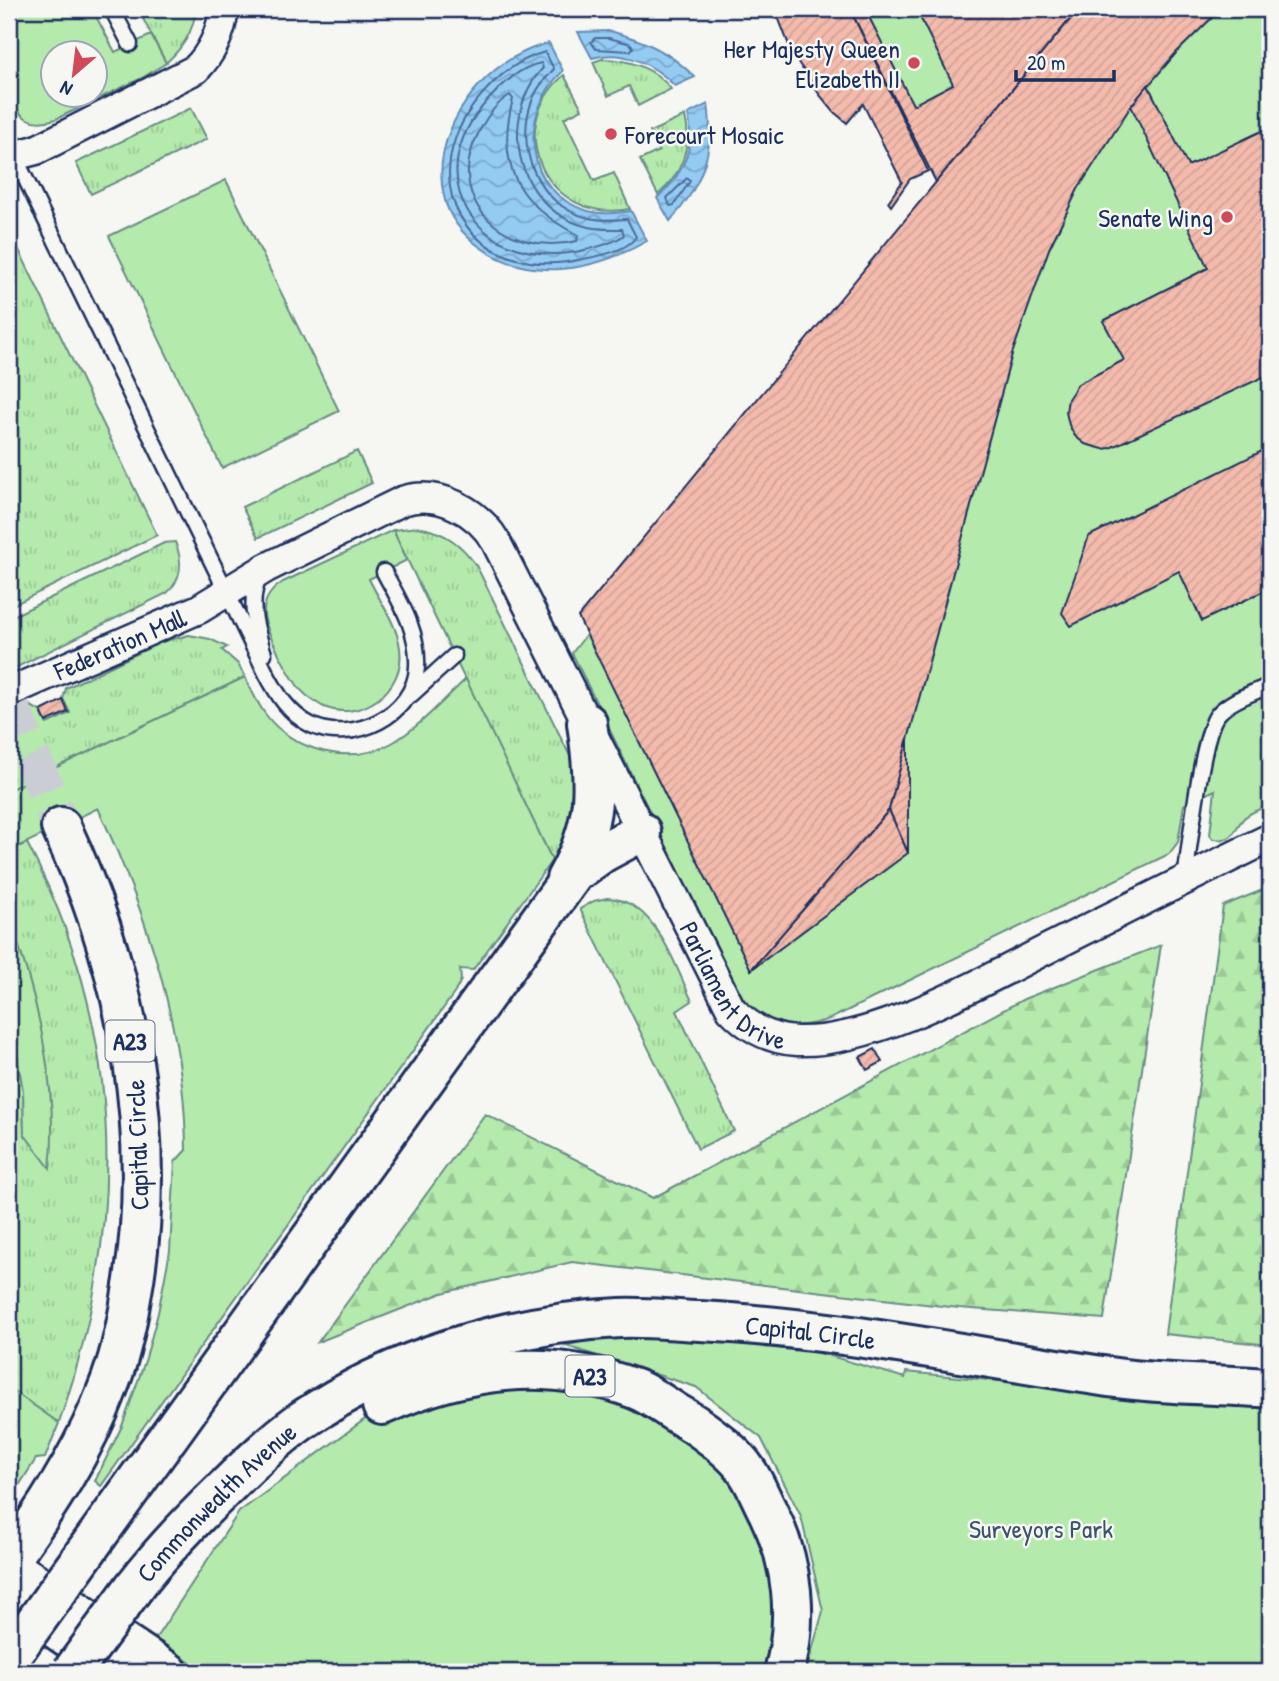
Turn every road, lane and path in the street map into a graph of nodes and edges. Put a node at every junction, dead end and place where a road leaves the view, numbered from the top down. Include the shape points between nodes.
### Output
1 (112, 9) edge
2 (222, 19) edge
3 (130, 44) dead end
4 (10, 152) edge
5 (263, 570) junction
6 (384, 572) dead end
7 (228, 592) junction
8 (454, 656) dead end
9 (1270, 685) edge
10 (9, 692) edge
11 (402, 704) junction
12 (290, 709) junction
13 (587, 723) junction
14 (61, 827) tunnel mouth
15 (641, 832) junction
16 (1270, 838) edge
17 (1185, 880) junction
18 (558, 893) junction
19 (357, 1388) joint
20 (1270, 1388) edge
21 (220, 1493) junction
22 (9, 1560) edge
23 (9, 1566) edge
24 (9, 1597) edge
25 (9, 1661) edge
26 (22, 1672) edge
27 (72, 1672) edge
28 (119, 1672) edge
29 (168, 1672) edge
30 (783, 1672) edge

1 - 3 lane
2 - 4 street via 208,55 187,75 36,150
4 - 7 lane
5 - 7 street, Federation Mall
5 - 12 lane via 255,587 254,618 274,679
5 - 13 street, Parliament Drive via 402,501 418,497 451,503 491,533
6 - 11 lane via 414,635 416,676
7 - 10 street, Federation Mall
7 - 12 lane via 277,695
8 - 11 lane
9 - 17 lane via 1226,707 1213,720
11 - 12 lane via 376,723 346,731 312,725
13 - 15 street, Parliament Drive
13 - 18 main road via 594,774 592,805 580,850
14 - 22 main road, Capital Circle / A23 via 107,945 127,1023 141,1136 141,1220 126,1324 108,1390 79,1450
15 - 17 street, Parliament Drive via 732,1009 758,1031 797,1041 838,1037 894,1021
15 - 18 main road via 582,866
16 - 17 street, Parliament Drive
18 - 25 main road, bridge
19 - 20 main road, Capital Circle via 434,1355 500,1335 558,1323 623,1318 753,1324 1118,1378
19 - 21 main road, Commonwealth Avenue via 277,1439
21 - 27 main road, Commonwealth Avenue / A23, bridge via 163,1551
21 - 30 main road, A23 via 347,1421 415,1390 474,1373 527,1369 578,1373 637,1389 700,1427 746,1468 778,1532 792,1586 790,1649
23 - 29 main road
24 - 28 main road
25 - 26 main road

